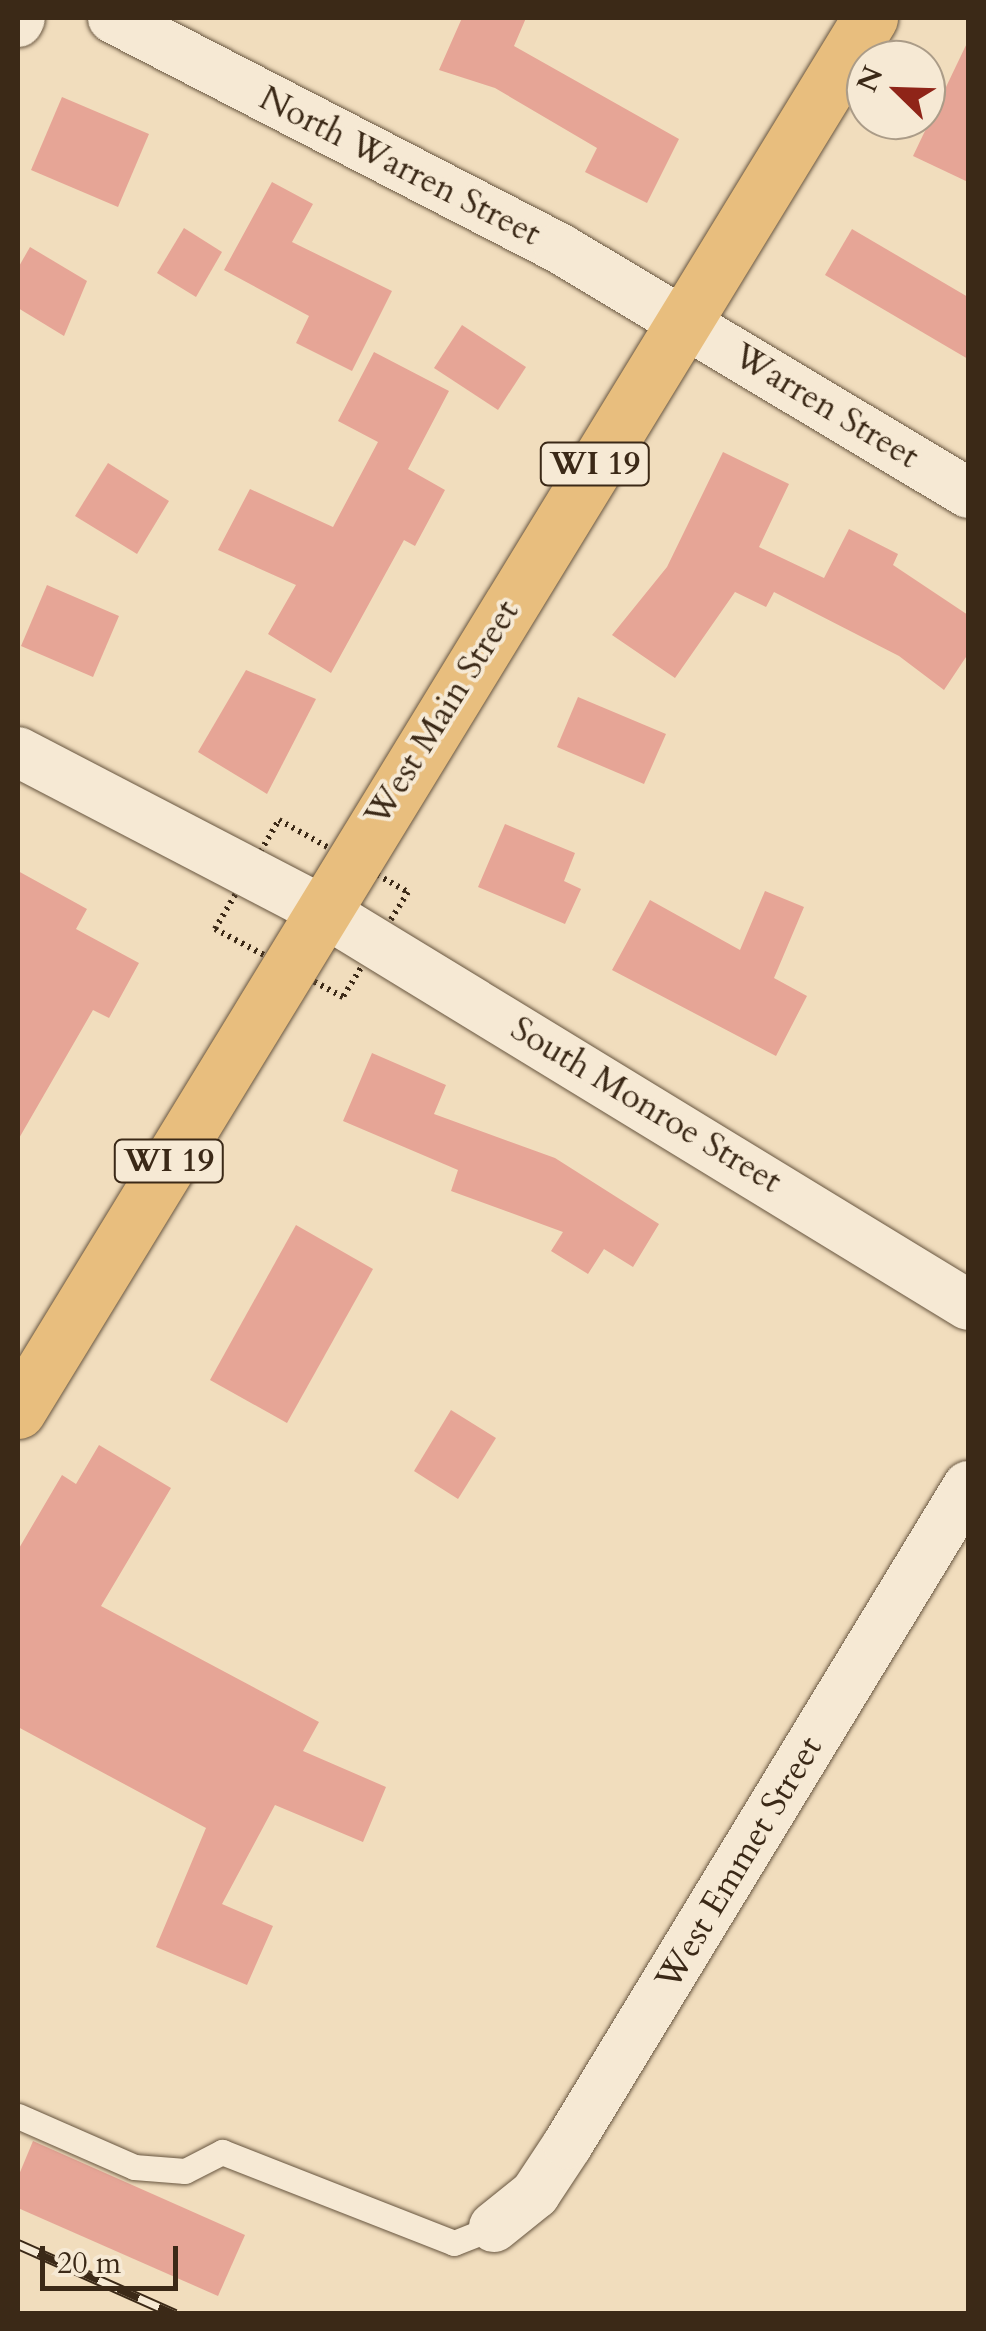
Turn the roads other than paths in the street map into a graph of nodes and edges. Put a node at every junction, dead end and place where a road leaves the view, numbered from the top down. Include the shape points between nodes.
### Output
1 (114, 18) edge
2 (870, 18) edge
3 (684, 320) junction
4 (968, 493) edge
5 (18, 752) edge
6 (321, 910) junction
7 (968, 1305) edge
8 (32, 1358) edge
9 (18, 1411) edge
10 (968, 1486) edge
11 (18, 2116) edge
12 (494, 2227) joint

1 - 3 street, North Warren Street
2 - 3 main road, West Main Street / WI 19
3 - 4 street, Warren Street
3 - 6 main road, West Main Street / WI 19
5 - 6 street, South Monroe Street
6 - 7 street, South Monroe Street
6 - 8 main road, West Main Street / WI 19
8 - 9 main road, West Main Street / WI 19
10 - 12 street, West Emmet Street via 568,2144 535,2194
11 - 12 lane via 134,2167 186,2170 222,2152 454,2243

